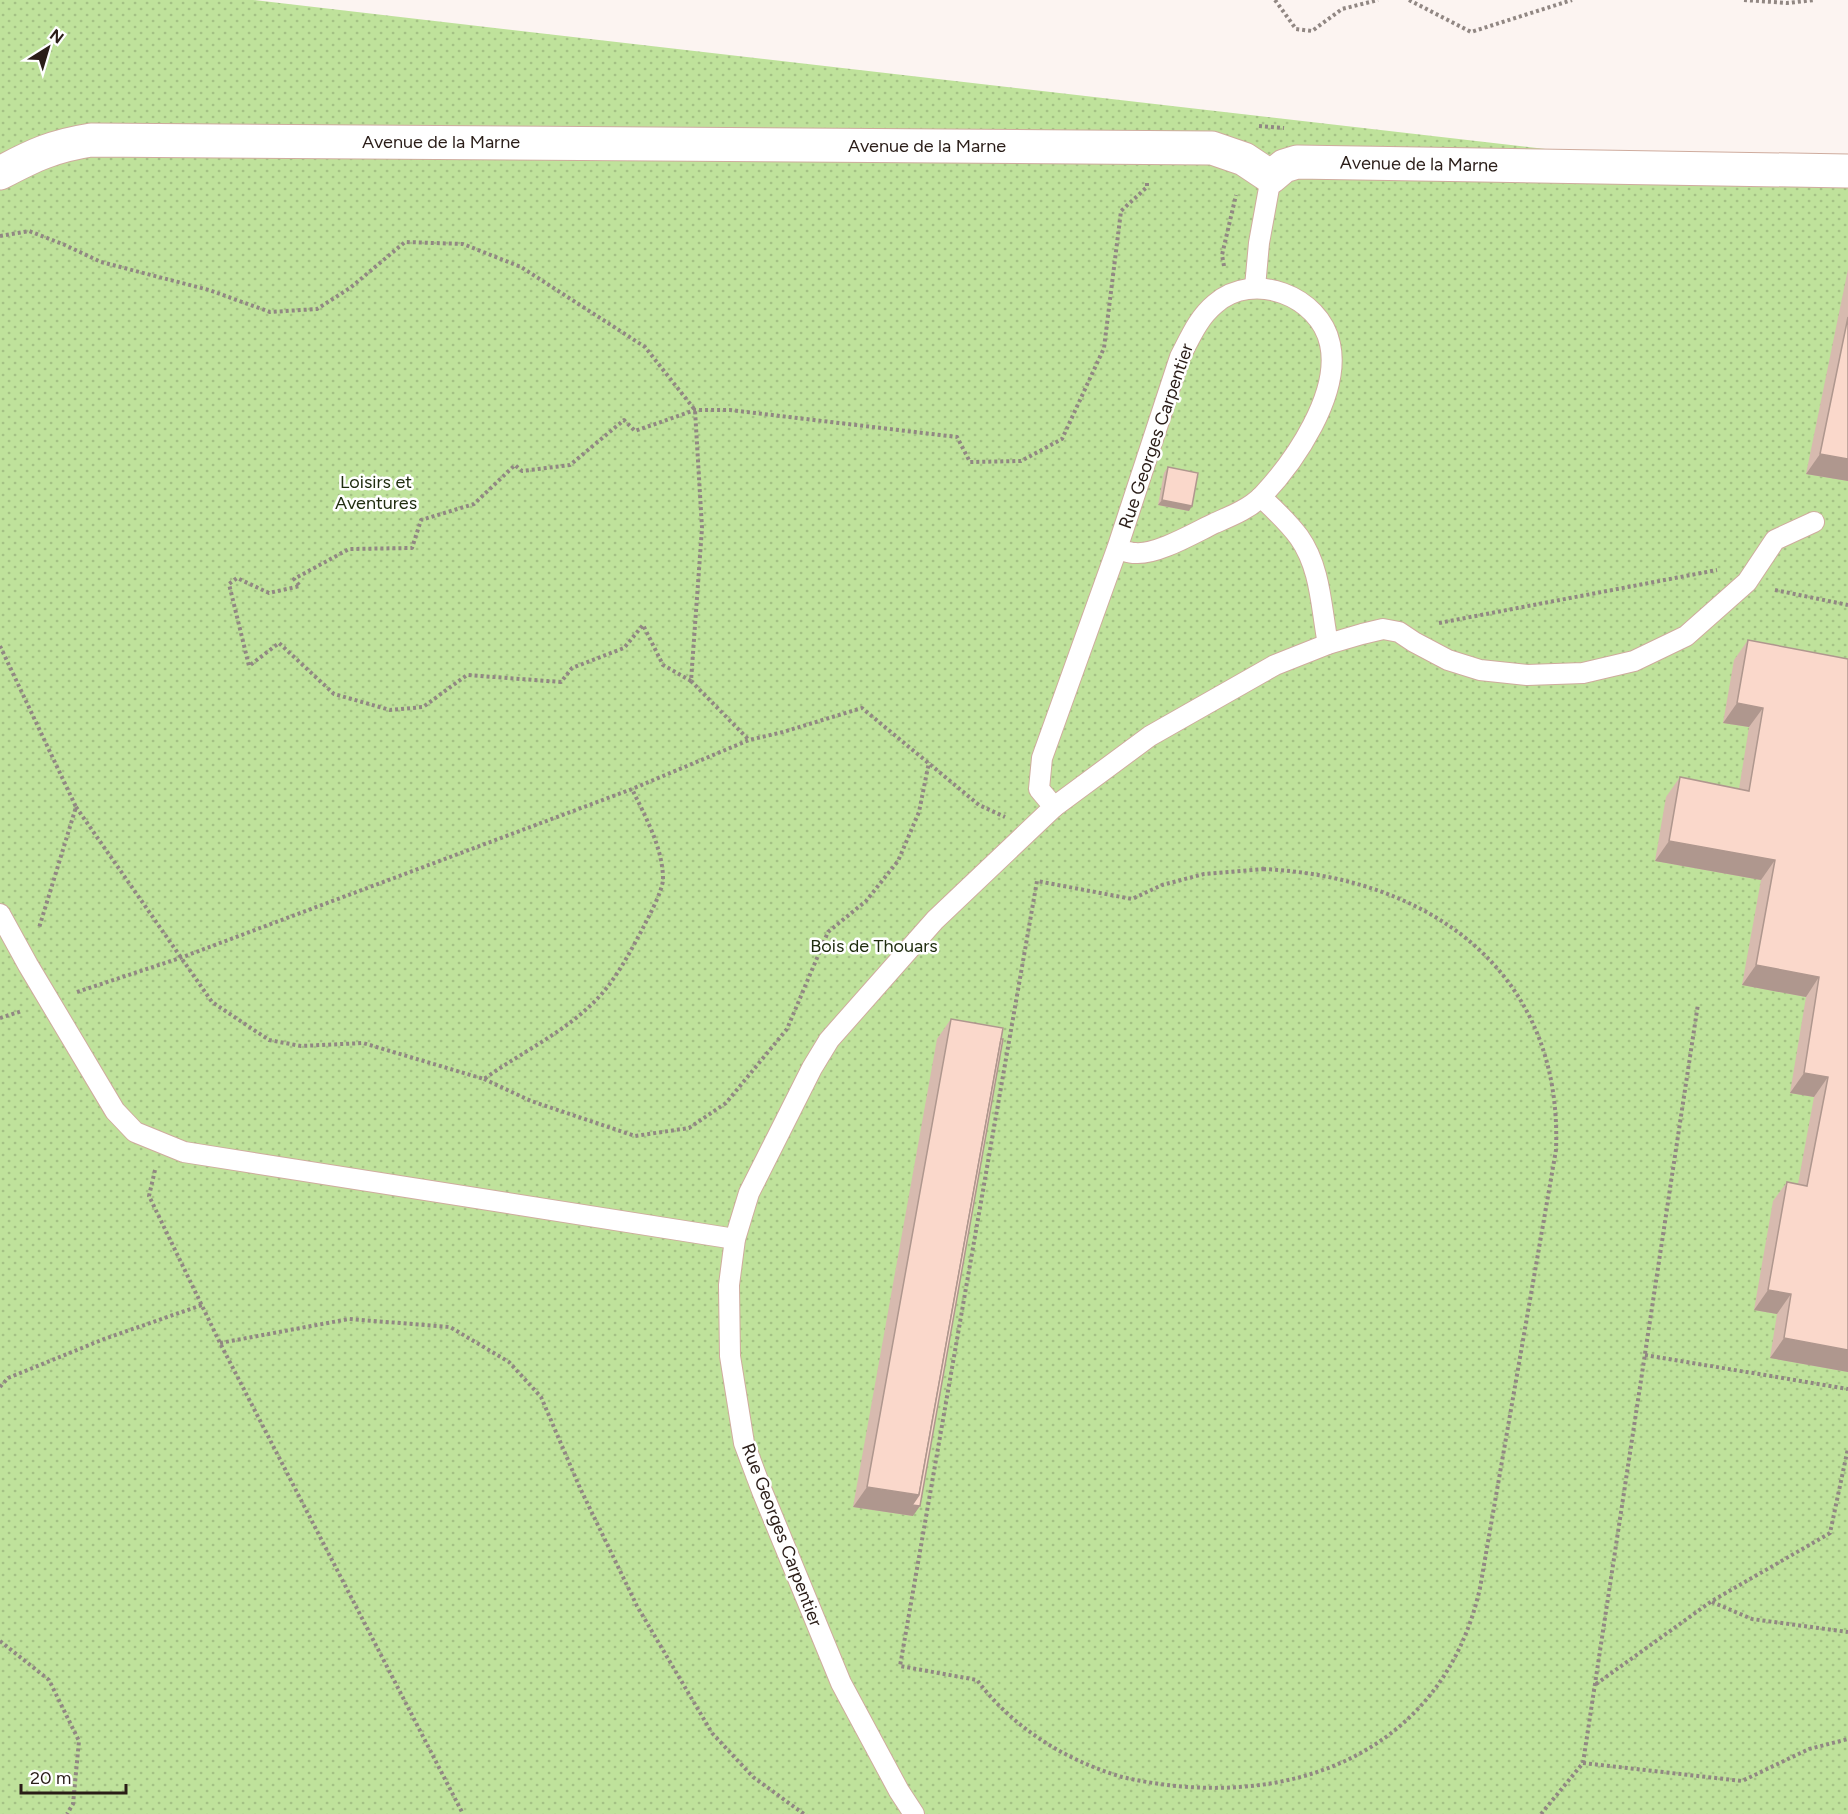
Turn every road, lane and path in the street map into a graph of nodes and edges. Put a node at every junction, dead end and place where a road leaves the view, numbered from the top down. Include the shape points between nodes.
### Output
1 (1275, 0) edge
2 (1378, 0) edge
3 (1409, 0) edge
4 (1572, 0) edge
5 (1744, 0) edge
6 (1815, 0) edge
7 (1151, 147) junction
8 (1225, 152) junction
9 (1848, 171) edge
10 (0, 173) edge
11 (1271, 177) junction
12 (0, 236) edge
13 (1255, 287) junction
14 (1231, 293) junction
15 (695, 410) junction
16 (1261, 497) junction
17 (1814, 522) dead end
18 (1117, 549) junction
19 (1747, 582) junction
20 (1848, 605) edge
21 (1414, 642) junction
22 (1328, 644) junction
23 (0, 646) edge
24 (690, 681) junction
25 (749, 740) junction
26 (929, 762) junction
27 (632, 789) junction
28 (76, 807) junction
29 (1054, 807) junction
30 (0, 914) edge
31 (180, 958) junction
32 (28, 965) junction
33 (49, 1001) junction
34 (1698, 1004) dead end
35 (0, 1018) edge
36 (484, 1078) junction
37 (161, 1143) junction
38 (735, 1239) junction
39 (202, 1305) junction
40 (220, 1343) junction
41 (1645, 1355) junction
42 (0, 1387) edge
43 (1848, 1389) edge
44 (1848, 1448) edge
45 (1712, 1601) junction
46 (1848, 1632) edge
47 (0, 1641) edge
48 (1595, 1685) junction
49 (1848, 1739) edge
50 (1583, 1763) junction
51 (1331, 1772) dead end
52 (1301, 1783) dead end
53 (1290, 1785) dead end
54 (1250, 1791) dead end
55 (67, 1814) edge
56 (463, 1814) edge
57 (804, 1814) edge
58 (914, 1814) edge
59 (1541, 1814) edge

1 - 2 path via 1296,29 1312,31 1342,9
3 - 4 path via 1471,32
5 - 6 path
7 - 8 street, Avenue de la Marne via 1212,148
7 - 10 street, Avenue de la Marne via 91,140 35,154
7 - 15 path via 1146,187 1121,211 1104,348 1062,439 1021,461 970,462 957,437 730,410
8 - 11 street, Avenue de la Marne
8 - 14 path via 1237,191 1222,255
9 - 11 street, Avenue de la Marne via 1297,162 1284,166
11 - 13 lane
12 - 15 path via 29,231 101,262 209,290 270,312 316,309 350,288 405,242 463,244 521,267 645,347
13 - 14 lane, Rue Georges Carpentier
13 - 16 lane, Rue Georges Carpentier via 1299,301 1318,317 1330,343 1333,373 1312,430
14 - 18 lane, Rue Georges Carpentier via 1195,327 1180,357
15 - 24 path via 702,528
15 - 24 path via 634,432 624,420 570,465 522,471 515,465 474,504 421,520 412,548 349,549 294,579 300,586 290,589 269,593 237,578 229,584 249,666 279,643 334,694 390,710 423,707 467,675 561,682 572,668 624,648 643,625 663,665
16 - 18 lane, Rue Georges Carpentier via 1241,512 1156,550 1136,553
16 - 22 lane via 1300,538 1311,560
17 - 19 lane, Rue Georges Carpentier via 1775,540
18 - 29 lane, Rue Georges Carpentier via 1042,759 1039,789
19 - 20 path
19 - 21 path via 1718,570 1425,626
19 - 21 lane, Rue Georges Carpentier via 1686,636 1634,661 1582,673 1527,675 1480,670 1448,660
21 - 22 lane, Rue Georges Carpentier via 1383,628
22 - 29 lane, Rue Georges Carpentier via 1275,665 1150,736
23 - 28 path
24 - 25 path
25 - 26 path via 862,708
25 - 27 path
26 - 29 path via 979,805 1008,818
26 - 36 path via 919,812 898,861 866,901 828,932 787,1029 726,1102 689,1128 635,1136 531,1101
27 - 31 path
27 - 36 path via 656,840 663,881 647,920 623,966 591,1005
28 - 31 path
28 - 32 path
29 - 38 lane, Rue Georges Carpentier via 935,920 829,1040 749,1193
30 - 32 lane
31 - 33 path
31 - 36 path via 212,1002 270,1040 301,1046 363,1043
32 - 33 lane
33 - 35 path
33 - 37 lane via 115,1111 135,1132
34 - 41 path
37 - 38 lane via 184,1152
37 - 39 path via 149,1196
38 - 58 lane, Rue Georges Carpentier via 729,1285 730,1356 744,1443 841,1683
39 - 40 path
39 - 42 path via 104,1339 8,1378
40 - 56 path
40 - 57 path via 349,1320 450,1327 508,1362 541,1397 637,1606 712,1733 753,1777
41 - 43 path
41 - 48 path
44 - 45 path via 1830,1533
45 - 46 path via 1752,1619
45 - 48 path
47 - 55 path via 49,1680 78,1741 73,1804
48 - 50 path
49 - 50 path via 1809,1749 1742,1781
50 - 59 path
51 - 54 path via 1379,1747 1412,1719 1451,1668 1476,1609 1554,1161 1556,1107 1542,1044 1524,1005 1484,954 1433,915 1379,890 1322,874 1263,869 1204,874 1132,898 1037,881 900,1666 977,1680 999,1707 1032,1735 1105,1772 1191,1791
52 - 53 path

